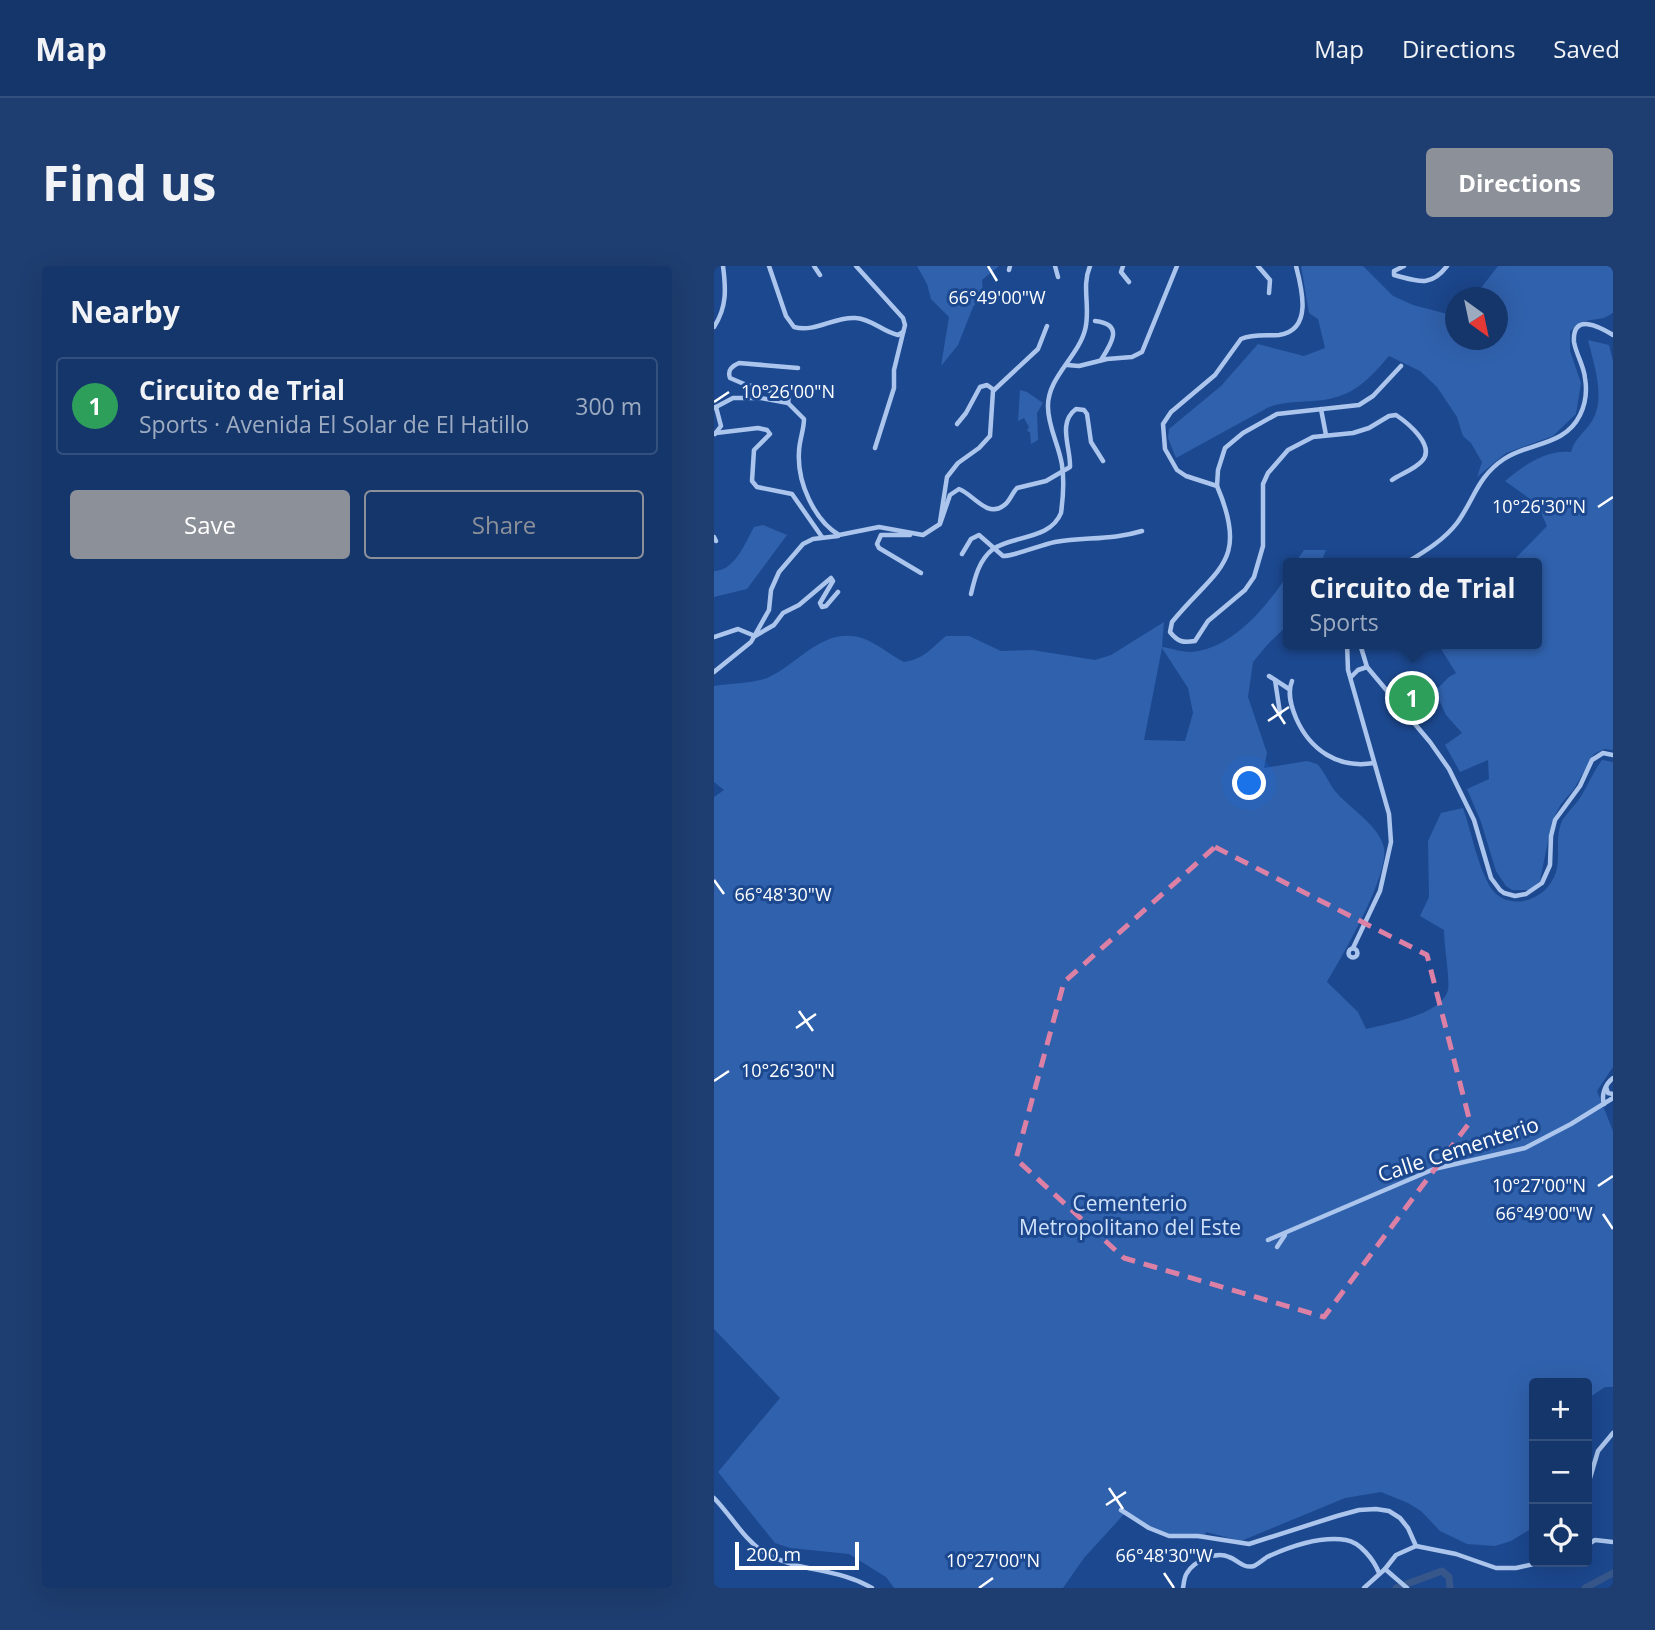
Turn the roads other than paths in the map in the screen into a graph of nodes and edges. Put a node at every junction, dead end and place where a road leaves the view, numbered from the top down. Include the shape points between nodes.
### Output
1 (723, 266) edge
2 (769, 266) edge
3 (814, 266) edge
4 (856, 266) edge
5 (1055, 266) edge
6 (1090, 266) edge
7 (1124, 266) edge
8 (1177, 266) edge
9 (1258, 266) edge
10 (1296, 266) edge
11 (1404, 266) edge
12 (1447, 266) edge
13 (820, 275) dead end
14 (1058, 277) dead end
15 (1129, 282) dead end
16 (1269, 293) dead end
17 (1095, 321) dead end
18 (1047, 326) dead end
19 (714, 327) edge
20 (903, 332) junction
21 (1613, 335) edge
22 (1101, 360) junction
23 (1067, 365) junction
24 (1401, 366) dead end
25 (798, 368) dead end
26 (994, 390) junction
27 (788, 403) junction
28 (715, 407) edge
29 (1321, 409) junction
30 (957, 424) dead end
31 (715, 434) edge
32 (1326, 435) junction
33 (875, 448) dead end
34 (1103, 461) dead end
35 (1061, 474) junction
36 (1392, 480) dead end
37 (1217, 486) junction
38 (940, 524) junction
39 (1142, 531) dead end
40 (912, 535) junction
41 (839, 536) junction
42 (822, 537) junction
43 (994, 548) junction
44 (962, 554) dead end
45 (1413, 558) edge
46 (921, 573) dead end
47 (838, 592) dead end
48 (971, 594) dead end
49 (755, 636) junction
50 (714, 637) edge
51 (1347, 649) edge
52 (1362, 649) edge
53 (1367, 667) junction
54 (714, 672) edge
55 (1269, 677) dead end
56 (1350, 677) junction
57 (1275, 680) junction
58 (1292, 681) dead end
59 (1289, 689) junction
60 (1280, 713) dead end
61 (1613, 755) edge
62 (1374, 763) junction
63 (1353, 948) dead end
64 (1613, 1078) edge
65 (1606, 1086) junction
66 (1613, 1096) edge
67 (1604, 1104) junction
68 (1291, 1230) junction
69 (1268, 1240) dead end
70 (1277, 1247) dead end
71 (1613, 1433) edge
72 (1592, 1471) edge
73 (714, 1498) edge
74 (1121, 1510) dead end
75 (1592, 1541) edge
76 (1613, 1542) edge
77 (1416, 1546) junction
78 (1529, 1565) edge
79 (1387, 1570) junction
80 (1379, 1573) junction
81 (872, 1588) edge
82 (1183, 1588) edge
83 (1364, 1588) edge
84 (1407, 1588) edge

1 - 19 street via 727,292
2 - 20 street via 786,317 794,327 810,329 856,318 888,334
3 - 13 street
4 - 20 street via 903,318
5 - 14 street
6 - 23 street via 1085,332
7 - 15 street via 1123,276
8 - 22 street via 1142,352
9 - 16 street via 1269,280
10 - 37 street via 1303,305 1297,326 1288,333 1241,339 1215,375 1163,424 1165,449 1177,470
11 - 12 street via 1394,275 1424,282 1436,279
17 - 22 street via 1107,322 1114,334
18 - 26 street via 1038,349
20 - 33 street via 894,388
21 - 45 street via 1594,324 1576,332 1587,390 1574,425 1558,439 1519,451 1497,464 1476,488 1454,527
22 - 23 street
23 - 35 street via 1048,406
24 - 29 street via 1359,405
25 - 27 street via 739,363 729,371 730,378 744,384 789,396
26 - 30 street via 980,387
26 - 38 street via 990,436 951,470
27 - 28 street via 742,396
27 - 41 street via 804,419 799,453 806,490 820,518
28 - 31 street via 721,426
29 - 32 street
29 - 37 street via 1277,414 1243,433 1225,448
31 - 42 street via 768,430 770,434 754,450 752,481 757,487 792,494
32 - 36 street via 1353,433 1396,415 1419,435 1426,454
32 - 37 street via 1288,450 1268,473 1262,498 1263,546 1254,577 1208,621 1195,641 1184,643 1170,632 1172,622 1223,566 1231,542 1227,510
34 - 35 street via 1091,442 1087,414 1076,409 1068,416 1066,427 1070,467
35 - 38 street via 1017,488 1000,509 983,507 963,489 955,490
35 - 43 street via 1059,519 1036,534
38 - 40 street via 923,535
39 - 43 street via 1118,538 1054,542 1009,556
40 - 41 street via 879,527
40 - 46 street via 881,535 877,544
41 - 42 street
42 - 49 street via 803,544 779,572
43 - 44 street via 979,535
43 - 48 street via 976,573
47 - 49 street via 822,607 831,578
49 - 50 street via 738,629
49 - 54 street
51 - 56 street
52 - 53 street
53 - 56 street
53 - 61 street via 1449,769 1474,820 1490,878 1504,893 1526,894 1542,883 1550,865 1555,820 1592,760 1603,753
55 - 57 street
56 - 62 street
57 - 59 street
57 - 60 street
58 - 59 street
59 - 62 street via 1298,721 1313,745 1350,765
62 - 63 street via 1389,814 1391,842 1380,891
64 - 65 street
65 - 66 street
65 - 67 street
66 - 67 street, Calle Cementerio
67 - 68 street, Calle Cementerio via 1525,1148 1434,1169
68 - 69 street, Calle Cementerio
68 - 70 street, Calle Cementerio
71 - 72 street via 1598,1451
73 - 81 street via 765,1553 802,1567 855,1578
74 - 77 street via 1169,1536 1249,1544 1337,1516 1376,1509 1400,1518
75 - 76 street
77 - 78 street via 1496,1568
77 - 79 street via 1396,1555
79 - 80 street
79 - 84 street
80 - 82 street via 1363,1550 1348,1540 1331,1540 1304,1544 1254,1566 1244,1566 1228,1556 1210,1556 1185,1574
80 - 83 street

